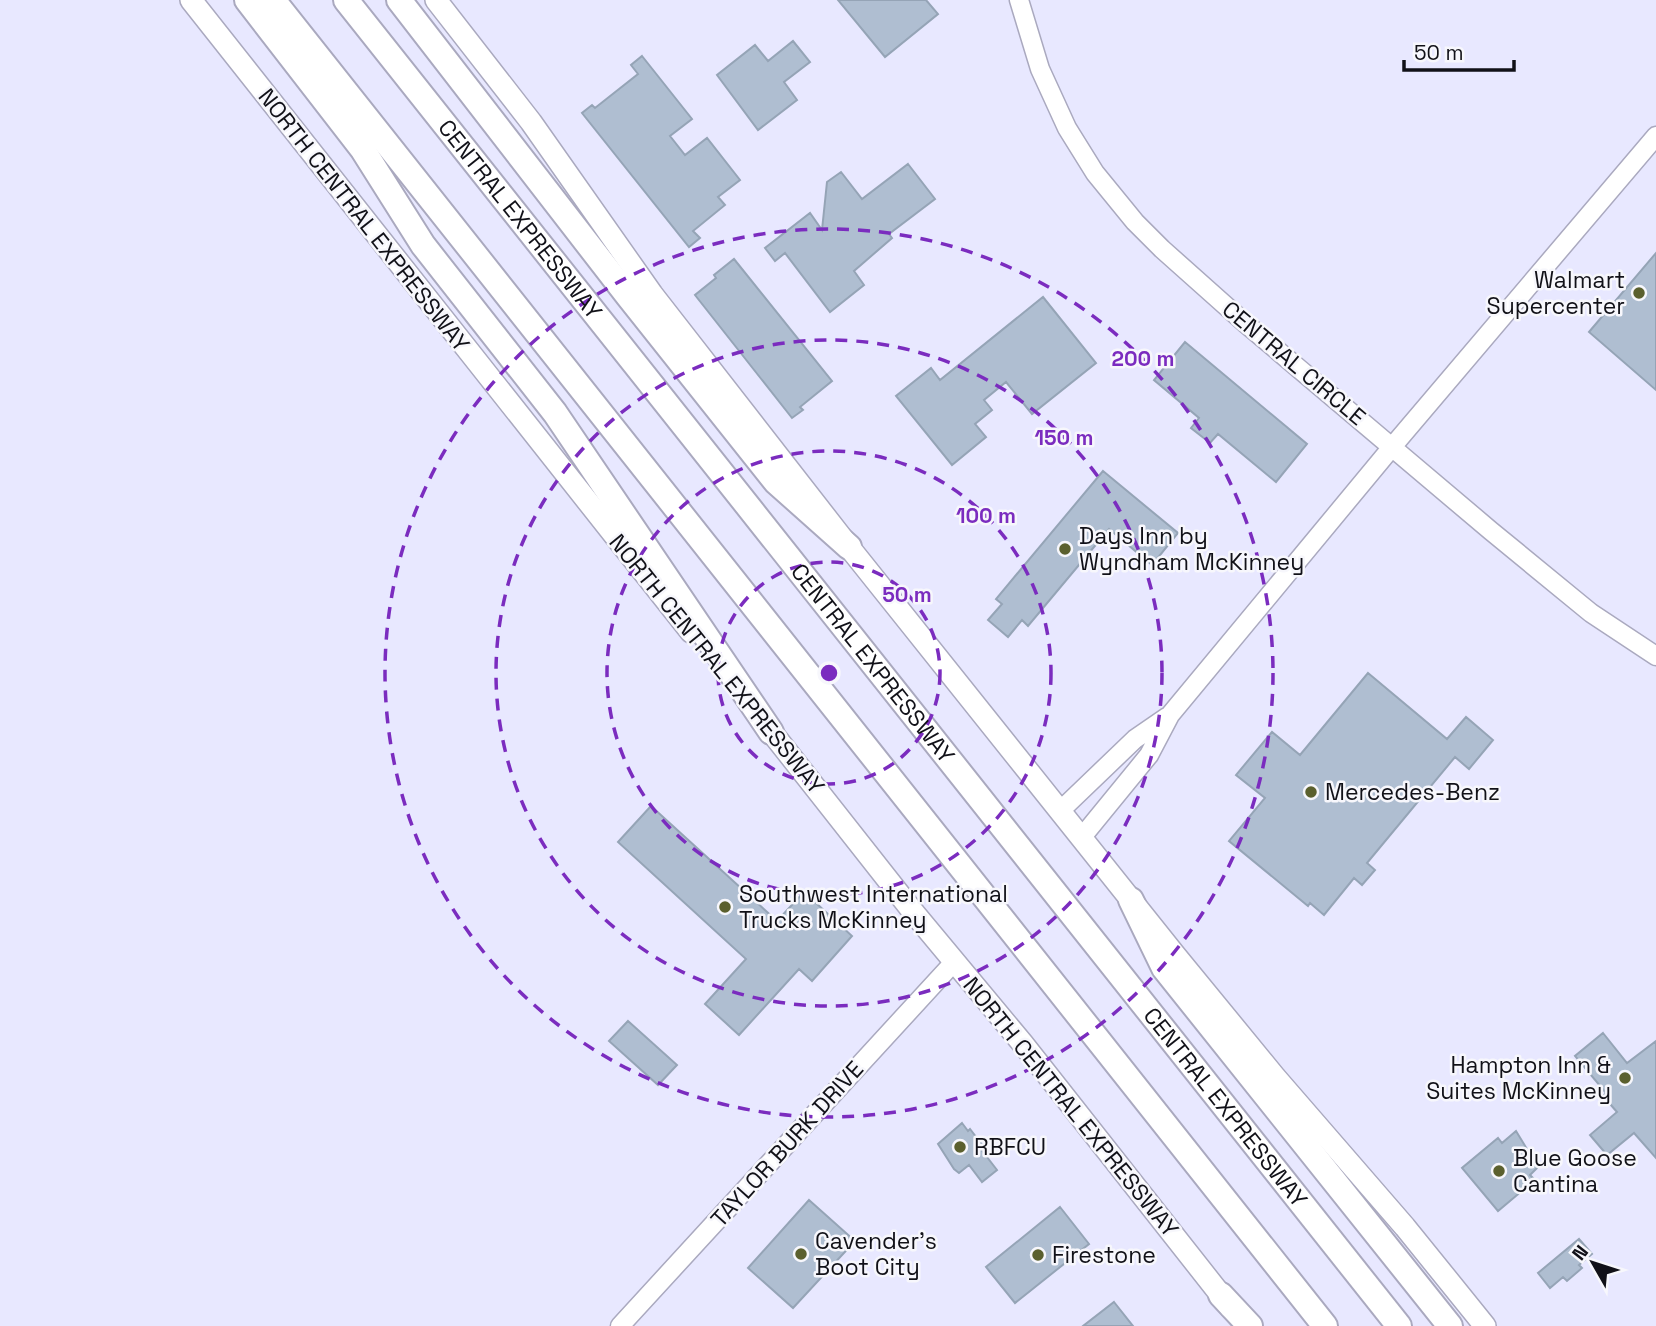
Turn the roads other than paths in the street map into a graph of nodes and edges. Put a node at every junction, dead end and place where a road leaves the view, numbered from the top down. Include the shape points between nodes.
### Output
1 (191, 0) edge
2 (247, 0) edge
3 (273, 0) edge
4 (346, 0) edge
5 (399, 0) edge
6 (436, 0) edge
7 (1019, 0) edge
8 (1656, 136) edge
9 (1392, 447) junction
10 (849, 547) junction
11 (1656, 656) edge
12 (1170, 715) junction
13 (771, 732) junction
14 (1060, 811) junction
15 (1082, 837) junction
16 (1132, 900) junction
17 (955, 961) junction
18 (1221, 1295) joint
19 (620, 1326) edge
20 (1248, 1326) edge
21 (1325, 1326) edge
22 (1399, 1326) edge
23 (1450, 1326) edge
24 (1485, 1326) edge

1 - 13 main road, NORTH CENTRAL EXPRESSWAY
2 - 13 highway via 363,150 423,245 555,413
3 - 21 highway
4 - 22 highway, CENTRAL EXPRESSWAY
5 - 10 highway via 776,482
6 - 10 main road via 531,122 652,294
7 - 9 street, CENTRAL CIRCLE via 1053,102 1112,196 1162,249
8 - 9 street
9 - 11 street, CENTRAL CIRCLE via 1591,613
9 - 12 street
10 - 14 main road
12 - 14 street via 1135,739
12 - 15 street via 1149,755
13 - 17 main road, NORTH CENTRAL EXPRESSWAY
14 - 15 main road
15 - 16 main road
16 - 23 highway via 1164,968
16 - 24 main road
17 - 18 main road, NORTH CENTRAL EXPRESSWAY
17 - 19 street, TAYLOR BURK DRIVE
18 - 20 highway

